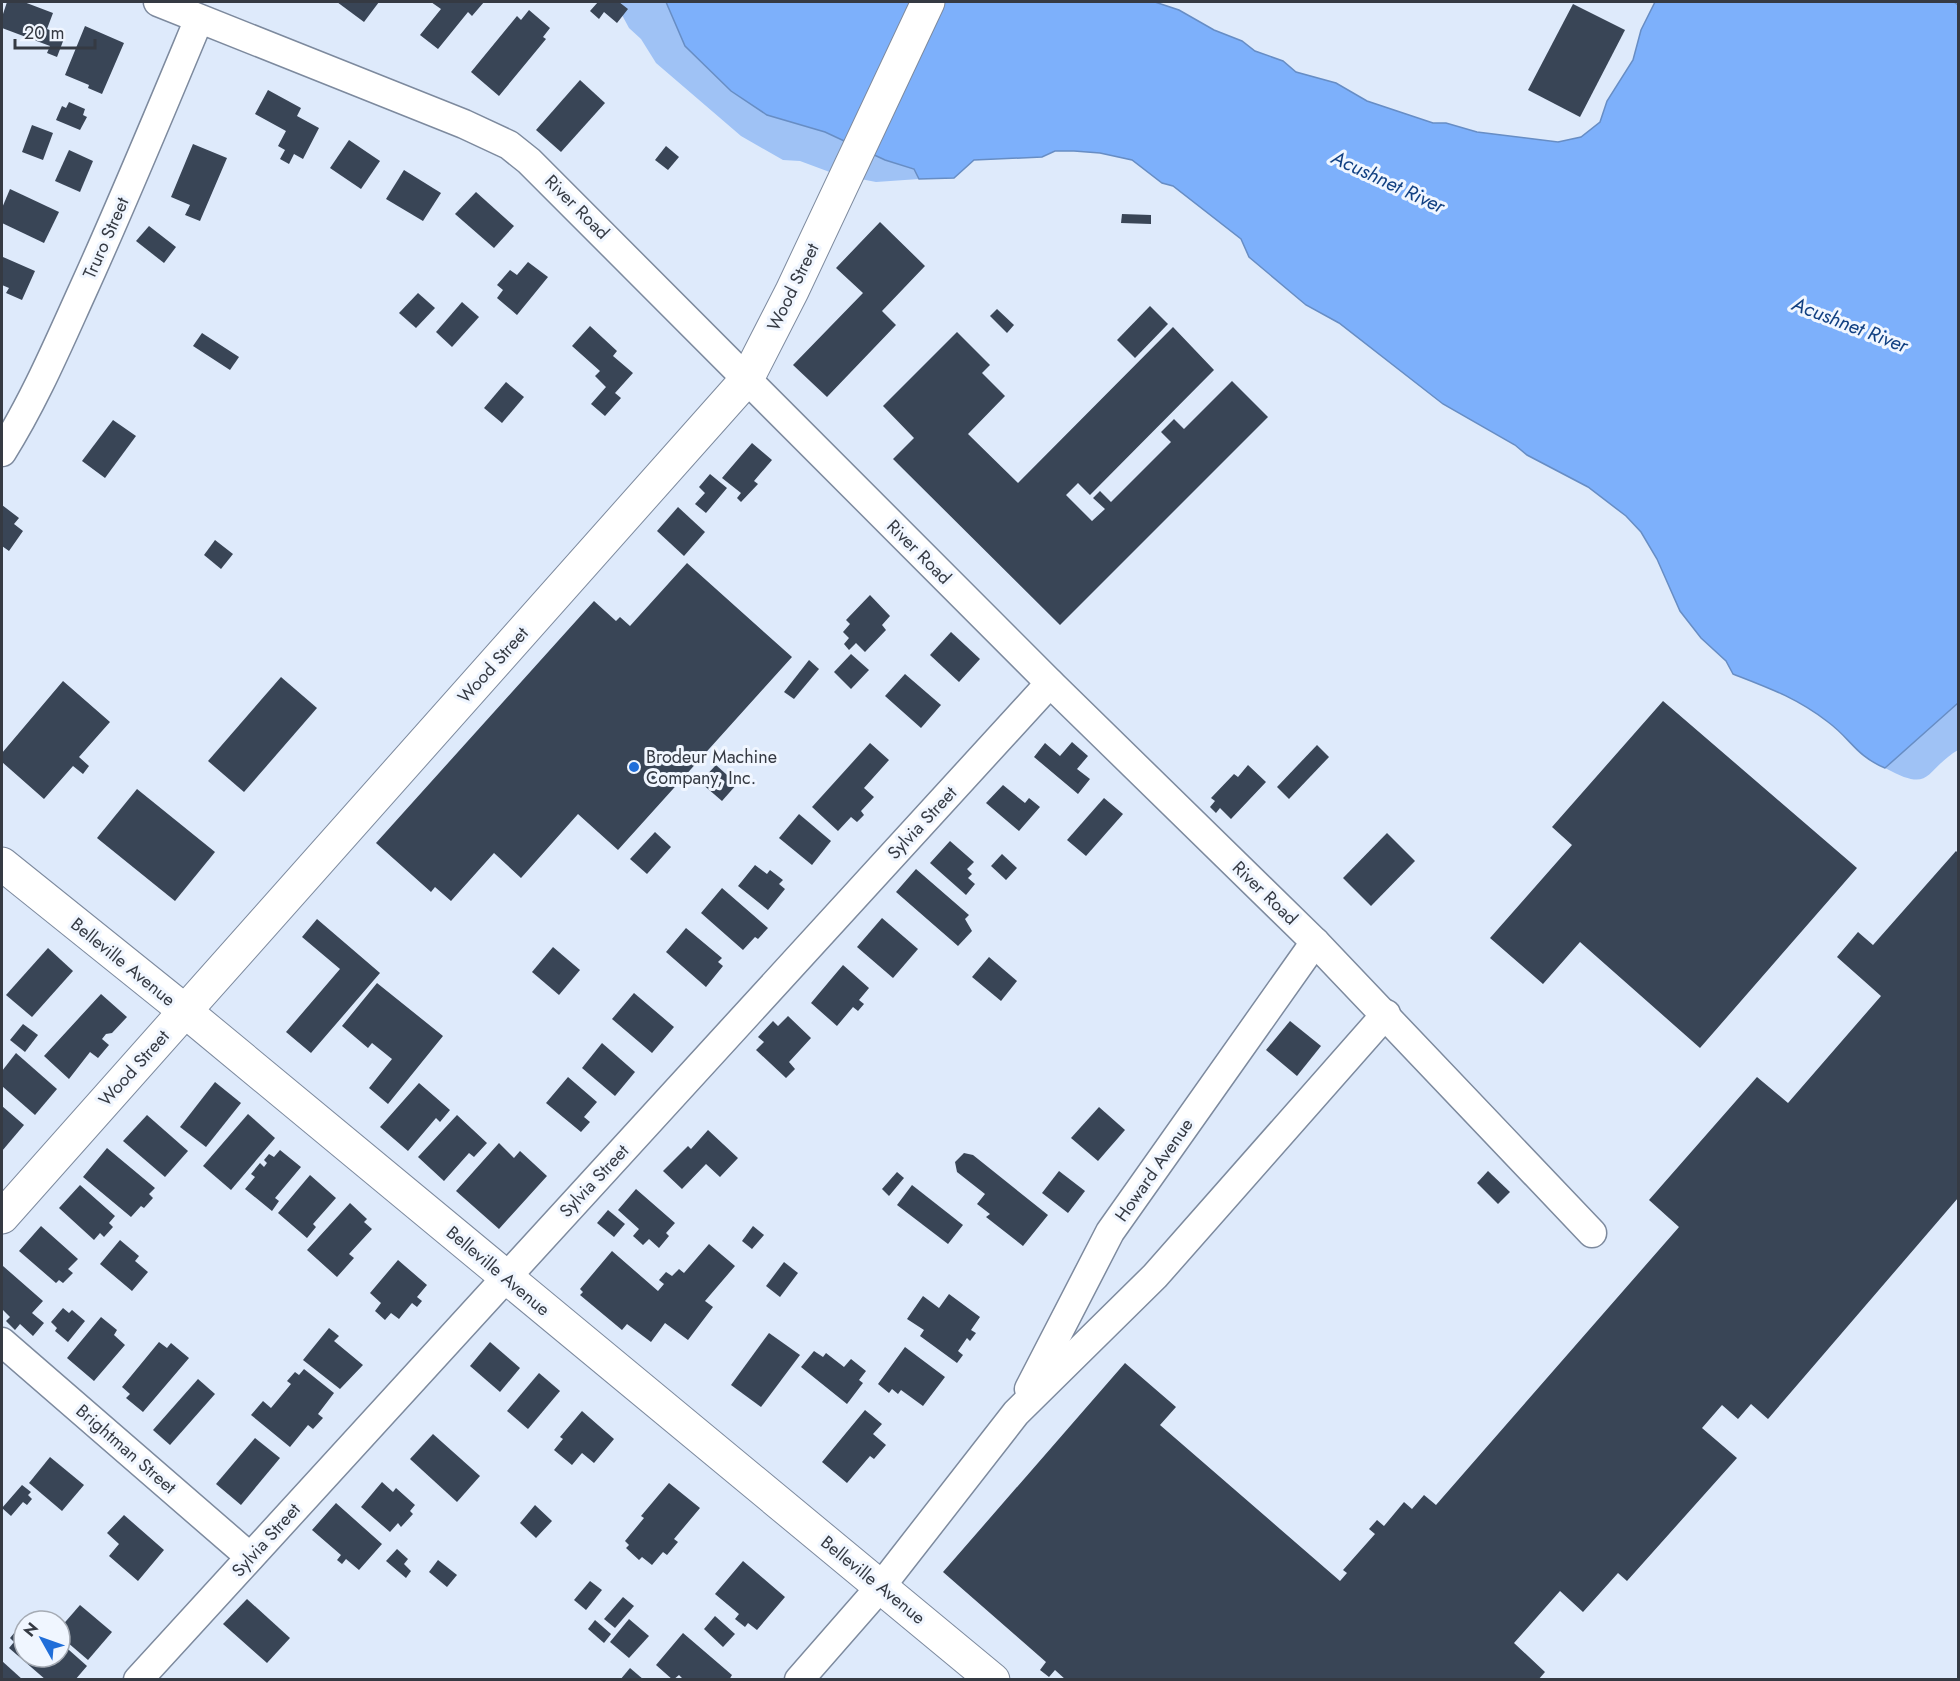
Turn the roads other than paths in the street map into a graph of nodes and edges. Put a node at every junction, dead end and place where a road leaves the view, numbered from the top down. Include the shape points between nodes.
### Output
1 (158, 2) edge
2 (928, 2) edge
3 (199, 19) junction
4 (747, 379) junction
5 (2, 452) edge
6 (1050, 683) junction
7 (2, 864) edge
8 (1315, 942) junction
9 (185, 1011) junction
10 (1386, 1014) junction
11 (2, 1217) edge
12 (1592, 1233) dead end
13 (505, 1278) junction
14 (2, 1342) edge
15 (1016, 1413) junction
16 (250, 1557) junction
17 (882, 1586) junction
18 (138, 1680) edge
19 (799, 1680) edge
20 (993, 1680) edge

1 - 3 street, River Road
2 - 4 street, Wood Street
3 - 4 street, River Road via 509,145 547,177
3 - 5 street, Truro Street via 58,345
4 - 6 street, River Road
4 - 9 street, Wood Street
6 - 8 street, River Road
6 - 13 street, Sylvia Street
7 - 9 street, Belleville Avenue
8 - 10 street, River Road
8 - 15 street, Howard Avenue via 1110,1232
9 - 11 street, Wood Street
9 - 13 street, Belleville Avenue
10 - 12 street, River Road
10 - 15 street, Howard Avenue via 1155,1276
13 - 16 street, Sylvia Street
13 - 17 street, Belleville Avenue
14 - 16 street, Brightman Street
15 - 17 street, Howard Avenue
16 - 18 street, Sylvia Street
17 - 19 street, Howard Avenue
17 - 20 street, Belleville Avenue

